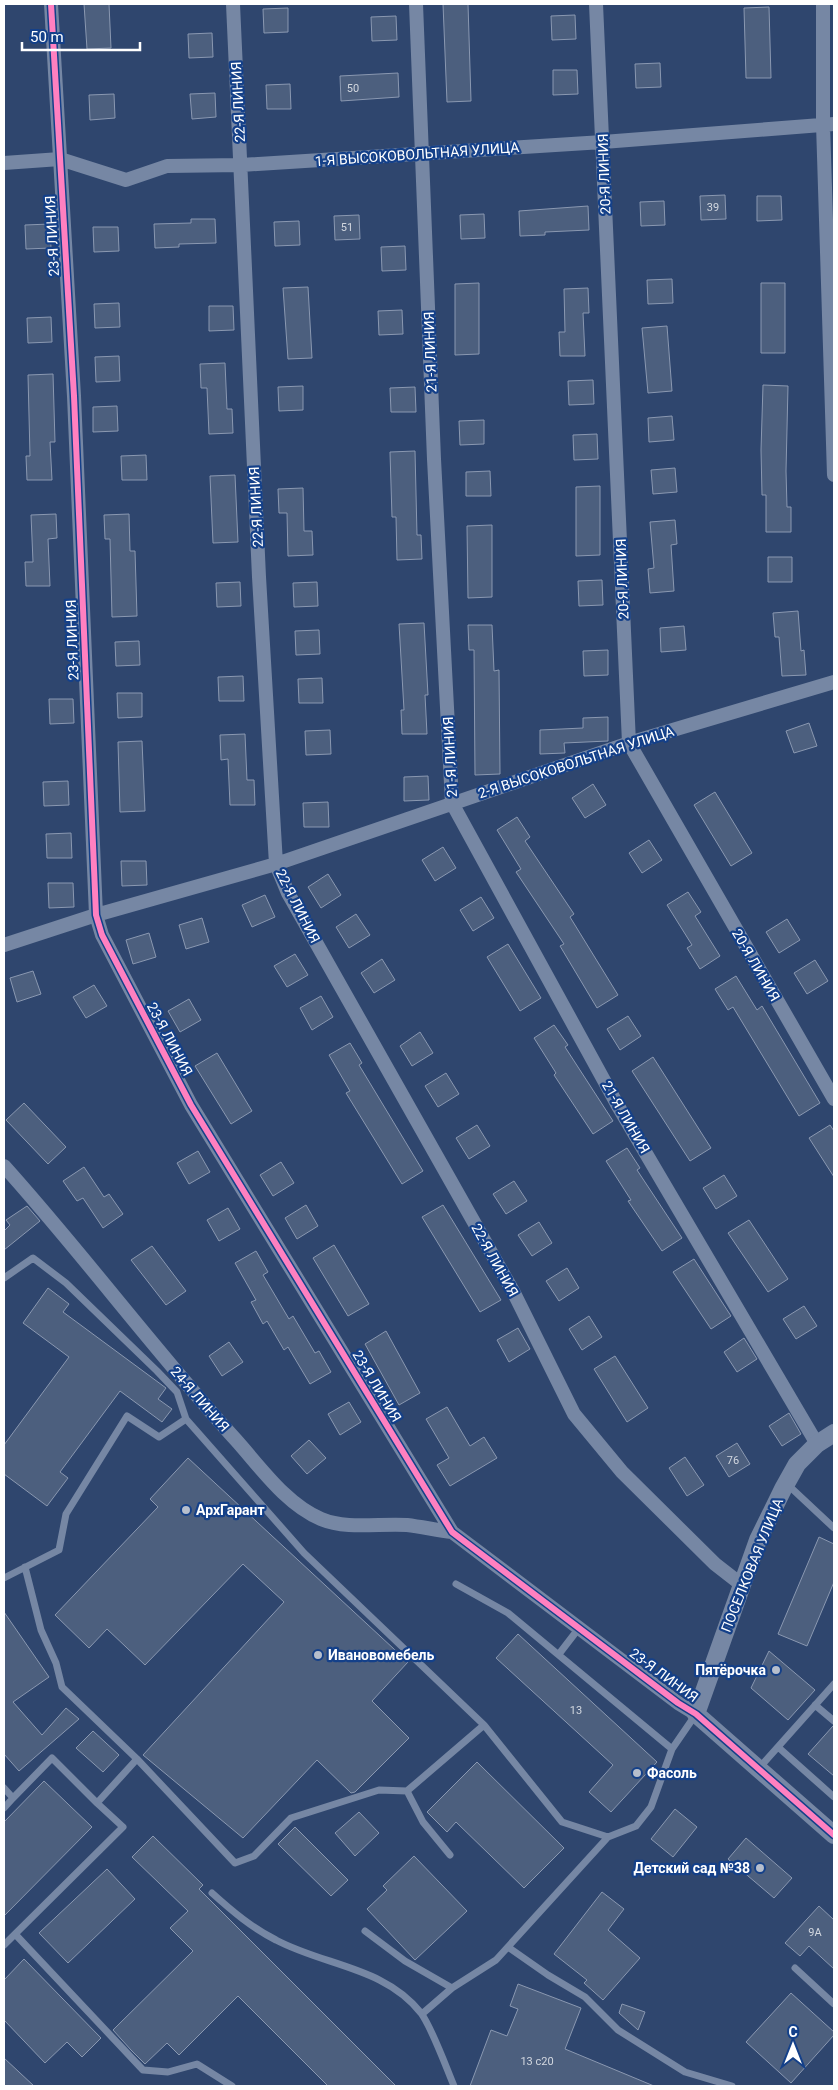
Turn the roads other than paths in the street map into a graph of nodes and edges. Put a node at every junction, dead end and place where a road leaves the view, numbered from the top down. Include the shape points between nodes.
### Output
1 (51, 4) edge
2 (233, 4) edge
3 (416, 4) edge
4 (596, 4) edge
5 (823, 4) edge
6 (829, 124) edge
7 (603, 142) junction
8 (421, 153) junction
9 (60, 159) junction
10 (4, 163) edge
11 (241, 165) junction
12 (834, 475) edge
13 (834, 682) edge
14 (628, 743) junction
15 (452, 803) junction
16 (276, 864) junction
17 (96, 916) junction
18 (4, 945) edge
19 (834, 1099) edge
20 (4, 1166) edge
21 (4, 1278) edge
22 (186, 1419) junction
23 (834, 1433) edge
24 (817, 1444) junction
25 (786, 1483) junction
26 (834, 1528) edge
27 (452, 1532) junction
28 (25, 1567) junction
29 (4, 1578) edge
30 (456, 1584) dead end
31 (742, 1585) junction
32 (579, 1628) junction
33 (559, 1654) junction
34 (834, 1684) edge
35 (815, 1705) junction
36 (696, 1714) junction
37 (834, 1721) edge
38 (484, 1725) junction
39 (778, 1747) junction
40 (672, 1749) junction
41 (137, 1759) junction
42 (759, 1768) junction
43 (4, 1788) edge
44 (407, 1791) junction
45 (834, 1796) edge
46 (13, 1798) junction
47 (98, 1803) junction
48 (4, 1808) edge
49 (834, 1834) edge
50 (608, 1837) junction
51 (450, 1855) dead end
52 (212, 1893) dead end
53 (365, 1931) dead end
54 (15, 1934) junction
55 (4, 1945) edge
56 (508, 1947) junction
57 (795, 1968) dead end
58 (452, 1988) junction
59 (834, 2004) edge
60 (422, 2014) junction
61 (232, 2086) edge
62 (454, 2086) edge
63 (732, 2086) edge

1 - 9 street, 23-Я ЛИНИЯ
2 - 11 street, 22-Я ЛИНИЯ
3 - 8 street, 21-Я ЛИНИЯ
4 - 7 street, 20-Я ЛИНИЯ
5 - 6 street
6 - 7 street, 1-Я ВЫСОКОВОЛЬТНАЯ УЛИЦА
6 - 12 street
7 - 8 street, 1-Я ВЫСОКОВОЛЬТНАЯ УЛИЦА
7 - 14 street, 20-Я ЛИНИЯ
8 - 11 street, 1-Я ВЫСОКОВОЛЬТНАЯ УЛИЦА
8 - 15 street, 21-Я ЛИНИЯ
9 - 10 street, 1-Я ВЫСОКОВОЛЬТНАЯ УЛИЦА
9 - 11 street, 1-Я ВЫСОКОВОЛЬТНАЯ УЛИЦА via 126,180 167,166
9 - 17 street, 23-Я ЛИНИЯ via 74,396
11 - 16 street, 22-Я ЛИНИЯ
13 - 14 street, 2-Я ВЫСОКОВОЛЬТНАЯ УЛИЦА
14 - 15 street, 2-Я ВЫСОКОВОЛЬТНАЯ УЛИЦА
14 - 19 street, 20-Я ЛИНИЯ
15 - 16 street, 2-Я ВЫСОКОВОЛЬТНАЯ УЛИЦА
15 - 24 street, 21-Я ЛИНИЯ via 618,1106
16 - 17 street, 2-Я ВЫСОКОВОЛЬТНАЯ УЛИЦА
16 - 31 street, 22-Я ЛИНИЯ via 288,893 514,1293 574,1414 622,1472 715,1564
17 - 18 street, 2-Я ВЫСОКОВОЛЬТНАЯ УЛИЦА
17 - 27 street, 23-Я ЛИНИЯ via 102,935 191,1105
20 - 27 street, 24-Я ЛИНИЯ via 102,1280 189,1389 302,1510 322,1520 347,1525 407,1525
21 - 22 lane via 33,1258 66,1283 177,1392
22 - 28 lane via 159,1437 128,1416 66,1514 59,1550
22 - 38 lane via 304,1553
23 - 24 street, ПОСЕЛКОВАЯ УЛИЦА
24 - 25 street, ПОСЕЛКОВАЯ УЛИЦА via 797,1464
25 - 26 lane
25 - 31 street, ПОСЕЛКОВАЯ УЛИЦА via 758,1540
27 - 32 street, 23-Я ЛИНИЯ
28 - 29 lane
28 - 41 lane via 62,1687
30 - 33 lane via 508,1613
31 - 36 street, ПОСЕЛКОВАЯ УЛИЦА
32 - 33 lane
32 - 36 street, 23-Я ЛИНИЯ
33 - 40 lane
34 - 35 lane
35 - 37 lane
35 - 39 lane
36 - 40 lane
36 - 42 street, 23-Я ЛИНИЯ
38 - 44 lane
38 - 50 lane via 562,1822
39 - 42 lane
39 - 45 lane
40 - 50 lane via 650,1807 636,1826
41 - 44 lane via 235,1863 254,1856 291,1818 379,1790
41 - 47 lane
42 - 49 street, 23-Я ЛИНИЯ
43 - 46 lane
44 - 51 lane via 422,1822
46 - 47 lane via 52,1758
46 - 48 lane
47 - 54 lane via 123,1828
50 - 56 lane
52 - 60 lane via 235,1915 277,1941 370,1974 402,1992
53 - 58 lane via 405,1961
54 - 55 lane
54 - 61 lane via 143,2070 168,2072 197,2064
56 - 58 lane via 496,1960
56 - 63 lane via 585,1997 618,2030 684,2072
57 - 59 lane
58 - 60 lane
60 - 62 lane

